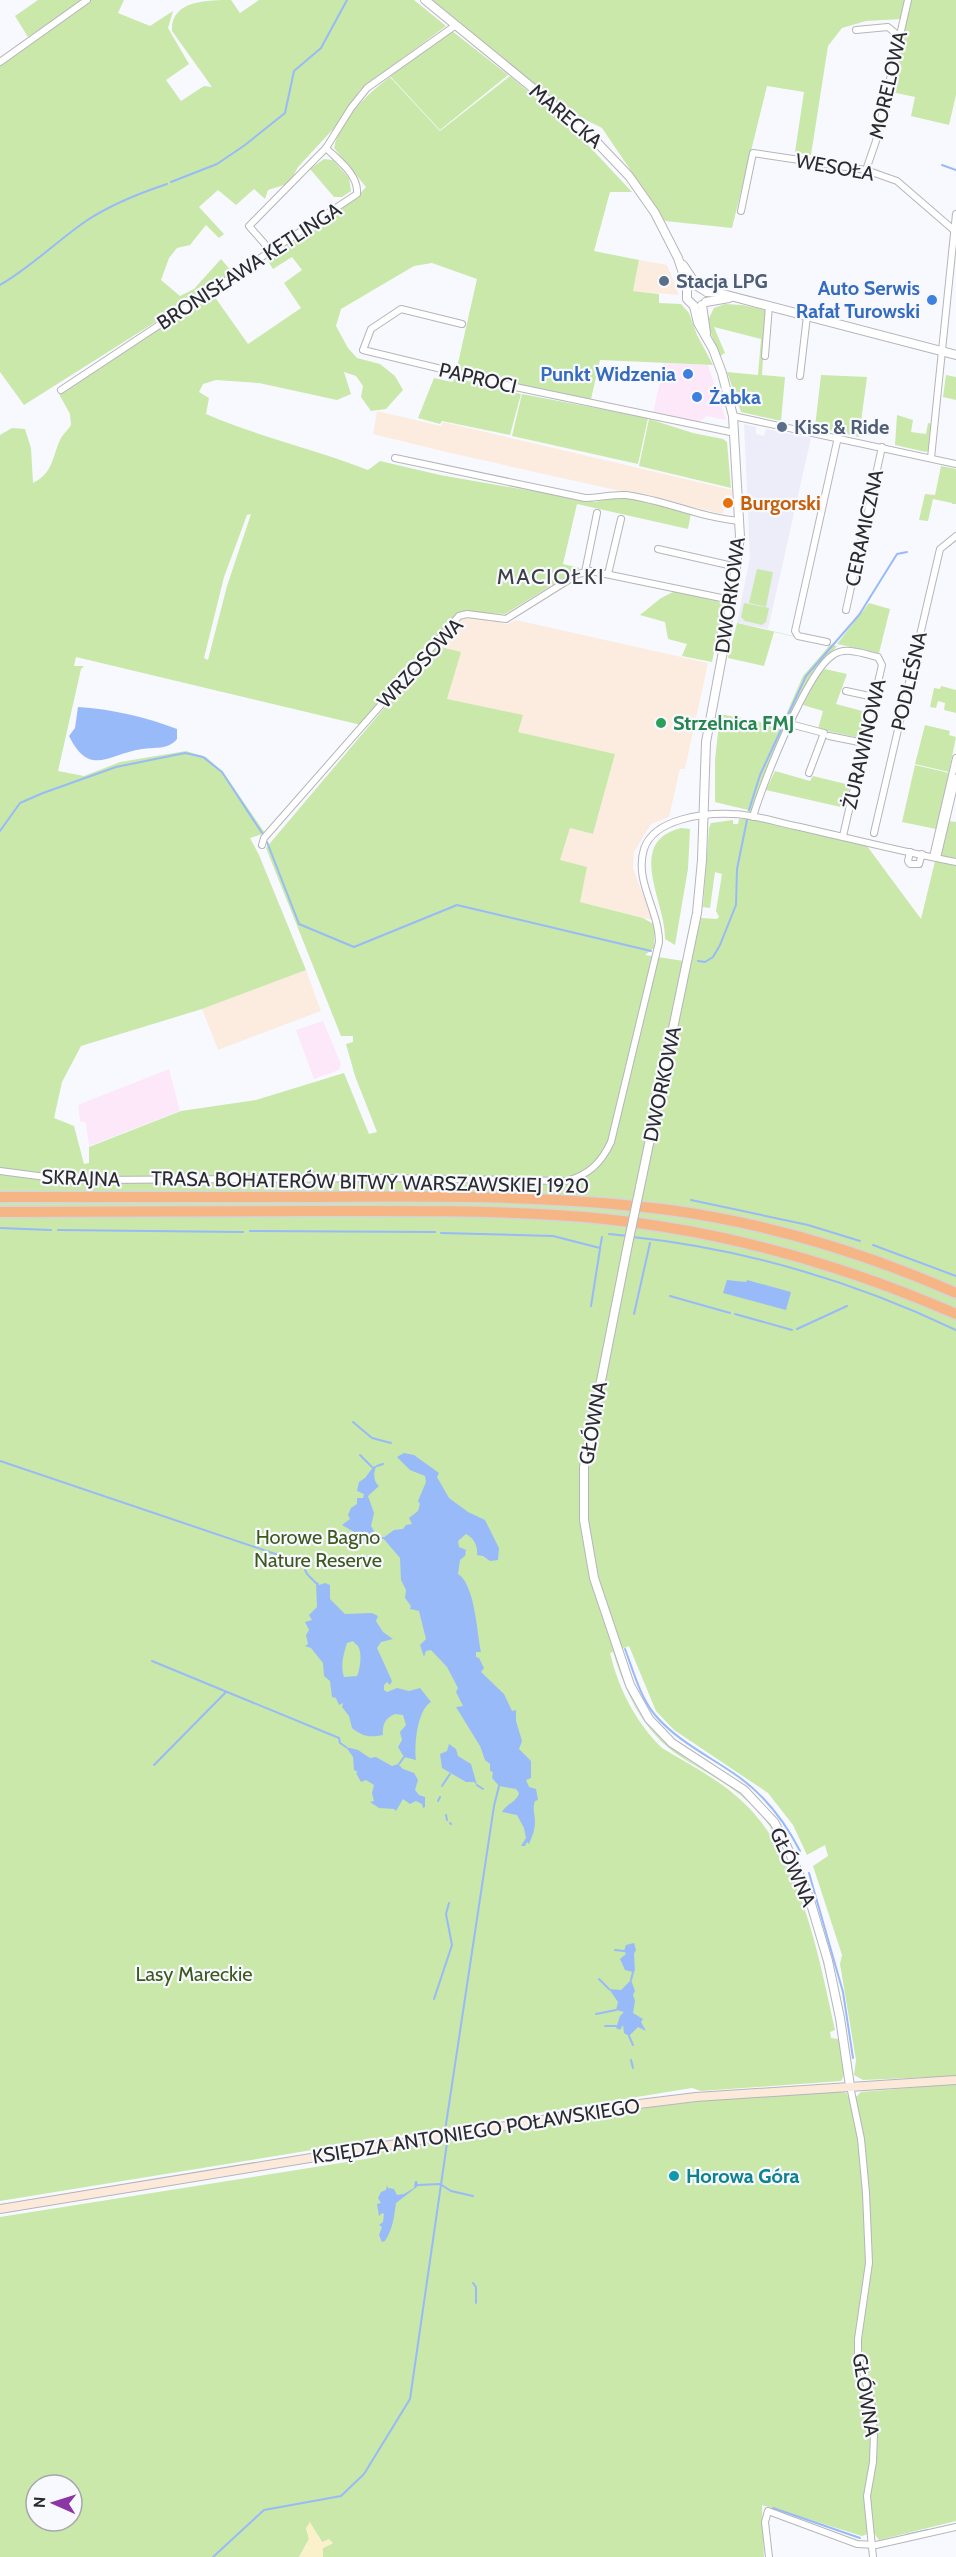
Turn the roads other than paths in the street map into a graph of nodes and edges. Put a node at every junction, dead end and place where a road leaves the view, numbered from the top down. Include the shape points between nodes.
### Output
1 (87, 0) edge
2 (425, 0) edge
3 (908, 0) edge
4 (456, 25) junction
5 (856, 30) dead end
6 (900, 37) junction
7 (0, 62) edge
8 (326, 148) junction
9 (866, 170) junction
10 (741, 211) dead end
11 (956, 214) edge
12 (956, 231) edge
13 (270, 250) junction
14 (678, 258) junction
15 (697, 286) junction
16 (688, 290) junction
17 (707, 292) junction
18 (733, 297) junction
19 (700, 304) junction
20 (769, 306) junction
21 (807, 316) junction
22 (462, 324) dead end
23 (943, 352) junction
24 (956, 355) edge
25 (765, 356) dead end
26 (801, 376) dead end
27 (61, 390) dead end
28 (733, 416) junction
29 (735, 433) junction
30 (837, 437) junction
31 (882, 447) junction
32 (395, 458) dead end
33 (931, 458) junction
34 (956, 464) edge
35 (597, 513) dead end
36 (621, 519) dead end
37 (740, 521) junction
38 (956, 536) edge
39 (658, 549) dead end
40 (736, 567) junction
41 (585, 572) junction
42 (608, 574) junction
43 (731, 600) junction
44 (846, 610) dead end
45 (827, 642) dead end
46 (846, 691) dead end
47 (874, 697) junction
48 (790, 724) junction
49 (829, 736) dead end
50 (864, 743) junction
51 (956, 758) edge
52 (809, 773) dead end
53 (956, 778) edge
54 (703, 817) junction
55 (753, 817) junction
56 (874, 833) dead end
57 (843, 836) junction
58 (262, 845) dead end
59 (910, 852) junction
60 (922, 854) junction
61 (935, 857) junction
62 (956, 862) edge
63 (592, 1170) joint
64 (0, 1171) edge
65 (0, 1197) edge
66 (0, 1212) edge
67 (628, 1244) joint
68 (956, 1293) edge
69 (956, 1314) edge
70 (956, 2080) edge
71 (850, 2086) junction
72 (0, 2209) edge
73 (956, 2527) edge
74 (871, 2545) junction
75 (769, 2557) edge
76 (873, 2557) edge

1 - 7 street
2 - 4 street, MARECKA
3 - 6 street, MORELOWA
4 - 8 street via 367,88
4 - 14 street, MARECKA via 609,153 646,199
5 - 6 street via 888,27
6 - 9 street, MORELOWA
8 - 13 street via 249,226
8 - 13 street, BRONISŁAWA KETLINGA via 352,176 358,186 357,194
9 - 10 street, WESOŁA via 753,153
9 - 12 street, WESOŁA via 897,181
11 - 12 street
12 - 23 street
13 - 27 street, BRONISŁAWA KETLINGA
14 - 15 street, MARECKA
14 - 16 street, MARECKA
15 - 16 street
15 - 17 street
16 - 19 street, MARECKA via 687,299
17 - 18 street
17 - 19 street
18 - 19 street
18 - 20 street
19 - 28 street, DWORKOWA via 698,323 723,373
20 - 21 street
20 - 25 street
21 - 23 street
21 - 26 street
22 - 29 street, PAPROCI via 401,309 371,329 363,350
23 - 24 street
23 - 33 street
28 - 29 street, DWORKOWA
28 - 30 street, CERAMICZNA
29 - 37 street, DWORKOWA
30 - 31 street, CERAMICZNA
30 - 45 street via 795,631 798,636
31 - 33 street, CERAMICZNA
31 - 44 street, CERAMICZNA
32 - 37 street via 585,498 625,495
33 - 34 street, CERAMICZNA
35 - 41 street
36 - 42 street
37 - 40 street, DWORKOWA
38 - 56 street, PODLEŚNA via 940,549
39 - 40 street
40 - 43 street, DWORKOWA
41 - 42 street
41 - 58 street, WRZOSOWA via 506,619 459,616 264,838
42 - 43 street
43 - 54 street, DWORKOWA via 706,742
46 - 47 street
47 - 48 street, ŻURAWINOWA via 882,665 878,657 848,650 838,652 814,675
47 - 50 street, ŻURAWINOWA
48 - 52 street via 824,734
48 - 55 street
49 - 50 street
50 - 57 street, ŻURAWINOWA
51 - 61 street
53 - 61 street
54 - 55 street
54 - 63 street, DWORKOWA via 663,826 644,851 643,880 654,909 658,942 611,1142
54 - 67 street, DWORKOWA, bridge via 697,913
55 - 57 street
57 - 59 street
59 - 60 street
59 - 60 street via 910,864 919,864
60 - 61 street
61 - 62 street
63 - 64 street, SKRAJNA via 566,1181 89,1180
65 - 68 highway, TRASA BOHATERÓW BITWY WARSZAWSKIEJ 1920 via 429,1196 569,1200 700,1215 767,1229 842,1250
66 - 69 highway, TRASA BOHATERÓW BITWY WARSZAWSKIEJ 1920 via 418,1211 548,1215 660,1227 762,1247 875,1281
67 - 71 street, GŁÓWNA via 584,1467 585,1527 594,1578 630,1685 649,1719 672,1743 744,1790 774,1822 784,1840 809,1897 828,1961
70 - 71 main road, KSIĘDZA ANTONIEGO POŁAWSKIEGO
71 - 72 main road, KSIĘDZA ANTONIEGO POŁAWSKIEGO via 639,2104
71 - 74 street, GŁÓWNA via 861,2139 867,2215 869,2264 858,2354 871,2400 874,2433 867,2496
73 - 74 street
74 - 75 street via 857,2544 768,2511 765,2522
74 - 76 street, GŁÓWNA

